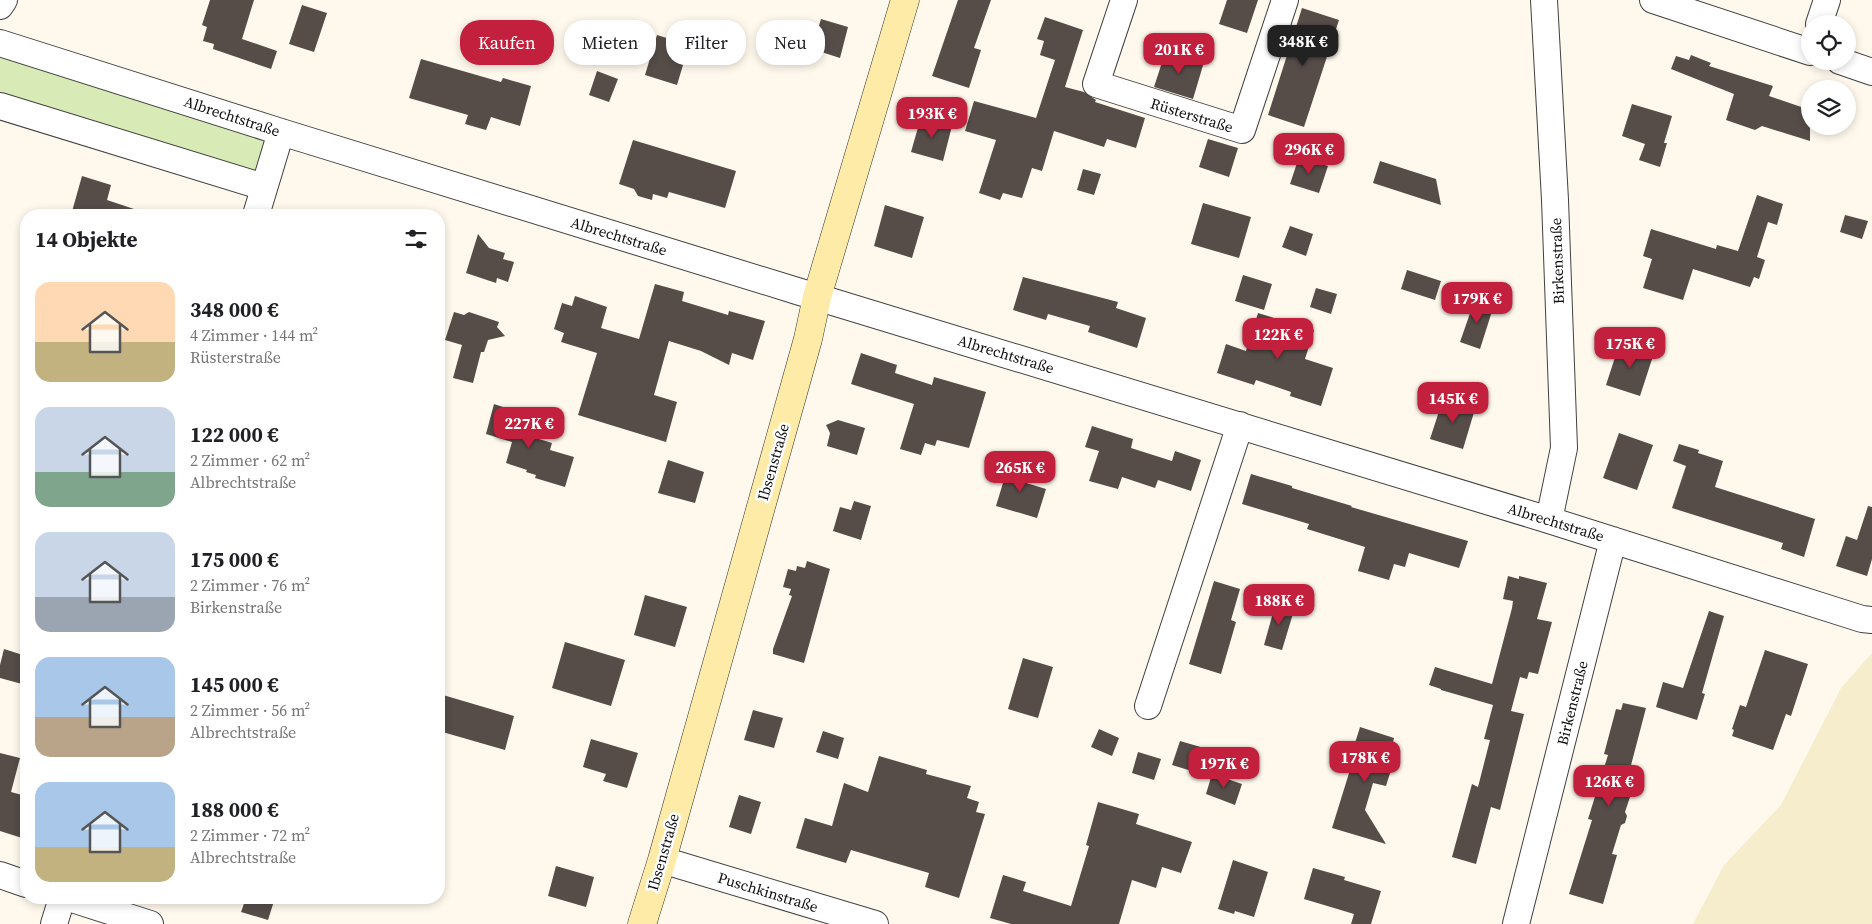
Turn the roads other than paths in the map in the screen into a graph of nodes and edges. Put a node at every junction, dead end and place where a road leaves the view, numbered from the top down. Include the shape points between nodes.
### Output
1 (4, 0) edge
2 (905, 0) edge
3 (1124, 0) edge
4 (1285, 0) edge
5 (1544, 0) edge
6 (1653, 0) edge
7 (1827, 0) edge
8 (0, 6) edge
9 (1822, 15) edge
10 (0, 43) edge
11 (1801, 49) edge
12 (1856, 66) edge
13 (1872, 72) edge
14 (0, 106) edge
15 (281, 132) junction
16 (264, 187) junction
17 (258, 209) edge
18 (817, 297) junction
19 (1240, 425) junction
20 (1549, 520) junction
21 (1614, 540) junction
22 (1872, 620) edge
23 (1148, 706) dead end
24 (662, 860) junction
25 (0, 875) edge
26 (20, 882) edge
27 (60, 904) edge
28 (88, 904) edge
29 (54, 924) edge
30 (150, 924) edge
31 (642, 924) edge
32 (875, 924) edge
33 (1516, 924) edge

1 - 8 street
2 - 18 street, Ibsenstraße
3 - 4 street, Rüsterstraße via 1096,84 1242,130
5 - 20 street, Birkenstraße via 1564,448
6 - 11 street
7 - 9 street
10 - 15 street, Albrechtstraße
12 - 13 street
14 - 16 street
15 - 16 street
15 - 18 street, Albrechtstraße
16 - 17 street
18 - 19 street, Albrechtstraße
18 - 24 street, Ibsenstraße
19 - 20 street, Albrechtstraße
19 - 23 street
20 - 21 street, Albrechtstraße
21 - 22 street, Albrechtstraße via 1803,602
21 - 33 street, Birkenstraße
24 - 31 street, Ibsenstraße
24 - 32 street, Puschkinstraße
25 - 26 street
27 - 29 street
28 - 30 street

